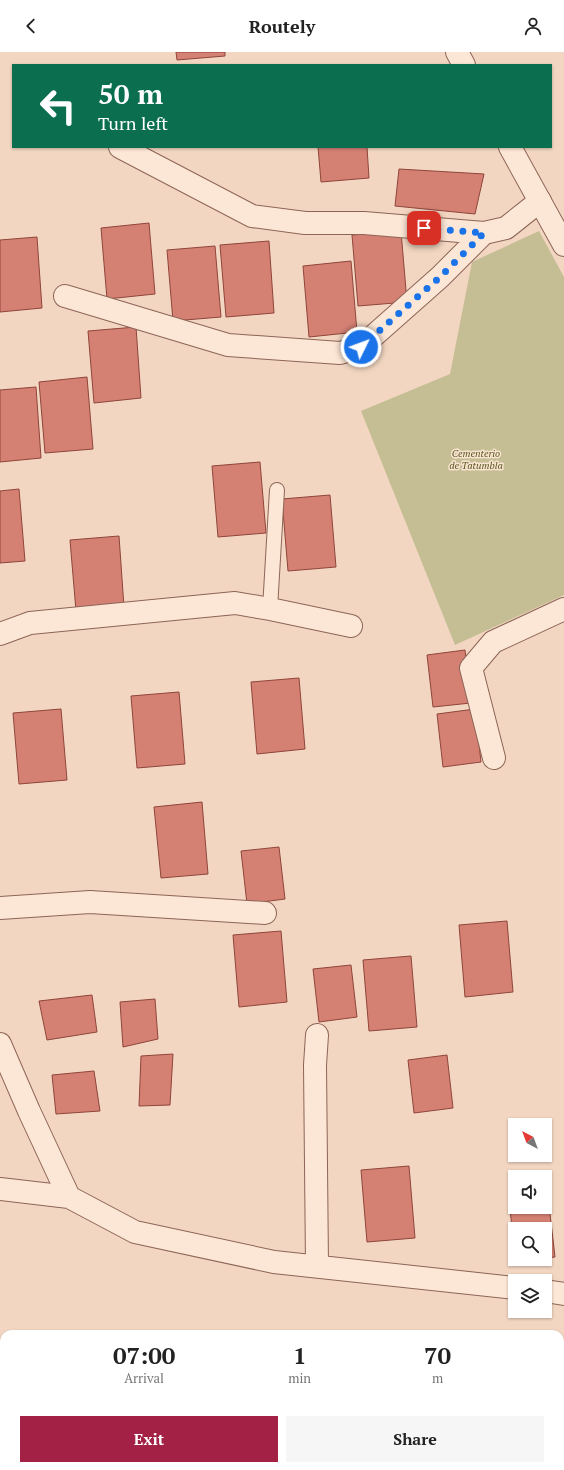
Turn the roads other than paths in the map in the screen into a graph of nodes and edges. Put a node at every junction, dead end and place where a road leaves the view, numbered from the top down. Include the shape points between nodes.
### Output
1 (457, 52) edge
2 (463, 64) edge
3 (122, 148) edge
4 (511, 148) edge
5 (540, 201) junction
6 (484, 233) junction
7 (564, 245) edge
8 (65, 296) dead end
9 (277, 490) dead end
10 (270, 609) junction
11 (564, 609) edge
12 (351, 626) dead end
13 (0, 634) edge
14 (494, 758) dead end
15 (0, 908) edge
16 (265, 913) dead end
17 (316, 1035) dead end
18 (0, 1044) edge
19 (0, 1189) edge
20 (69, 1197) junction
21 (317, 1266) junction
22 (508, 1287) edge
23 (552, 1293) edge
24 (564, 1294) edge

1 - 2 street
3 - 6 street via 252,216 305,223 364,223
4 - 5 street
5 - 6 street via 506,228
5 - 7 street
6 - 8 street via 440,277 361,347 340,353 228,344
9 - 10 lane
10 - 12 street
10 - 13 street via 235,603 152,610 30,623
11 - 14 street via 493,642 471,668
15 - 16 street via 90,902
17 - 21 street
18 - 20 street
19 - 20 street
20 - 21 street via 135,1232 274,1262
21 - 22 street
23 - 24 street

